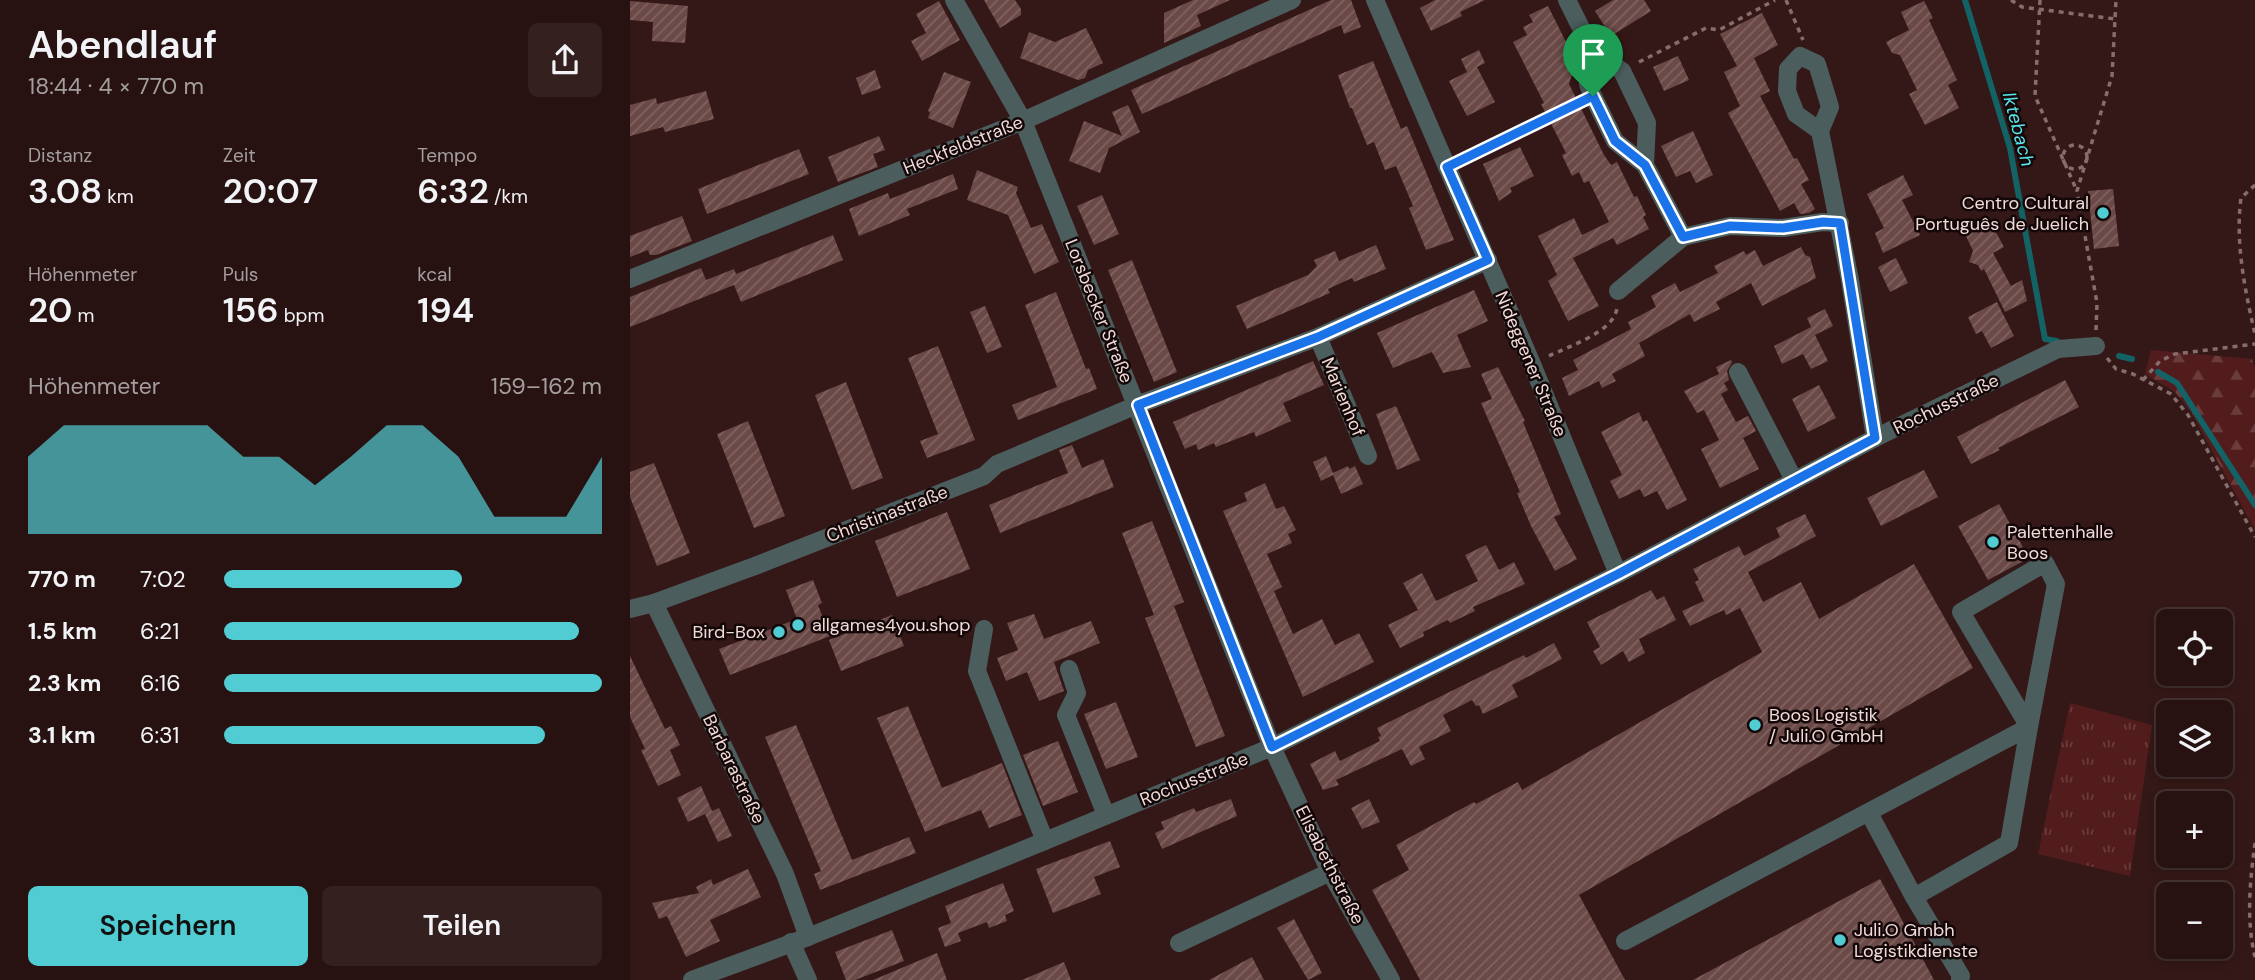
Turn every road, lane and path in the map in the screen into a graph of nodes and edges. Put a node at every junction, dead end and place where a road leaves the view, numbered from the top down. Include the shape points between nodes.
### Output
1 (954, 0) edge
2 (1292, 0) edge
3 (1375, 0) edge
4 (1567, 0) edge
5 (1775, 0) edge
6 (1786, 0) edge
7 (2011, 0) edge
8 (2040, 0) edge
9 (2116, 0) edge
10 (2039, 10) junction
11 (2115, 19) junction
12 (1594, 52) junction
13 (1800, 56) junction
14 (1622, 71) junction
15 (1593, 96) junction
16 (1023, 121) junction
17 (1820, 131) junction
18 (2087, 159) junction
19 (2064, 161) junction
20 (1645, 165) junction
21 (1447, 167) junction
22 (2255, 186) edge
23 (2077, 191) junction
24 (1840, 223) junction
25 (1683, 237) junction
26 (1488, 260) junction
27 (630, 279) edge
28 (1618, 292) joint
29 (2255, 334) edge
30 (1318, 337) junction
31 (2255, 344) edge
32 (2096, 346) junction
33 (1532, 364) junction
34 (1738, 372) dead end
35 (2143, 380) junction
36 (1138, 405) junction
37 (1875, 438) junction
38 (1368, 456) dead end
39 (1794, 480) junction
40 (2255, 537) edge
41 (1618, 574) junction
42 (654, 603) junction
43 (630, 609) edge
44 (984, 629) dead end
45 (1069, 669) dead end
46 (2029, 727) junction
47 (1272, 747) junction
48 (1869, 813) junction
49 (1106, 815) junction
50 (1045, 841) junction
51 (2255, 843) edge
52 (1330, 872) junction
53 (1914, 897) junction
54 (808, 937) junction
55 (791, 942) junction
56 (1625, 942) dead end
57 (1179, 943) dead end
58 (2255, 957) edge
59 (692, 980) edge
60 (808, 980) edge
61 (1391, 980) edge
62 (1960, 980) edge

1 - 16 street, Lorsbecker Straße
2 - 16 street, Heckfeldstraße
3 - 21 street, Nideggener Straße
4 - 12 street
5 - 14 path via 1719,30 1706,29
6 - 13 path via 1803,42
7 - 10 path via 2022,8
8 - 10 path
9 - 11 path
10 - 11 path
10 - 19 path via 2035,96
11 - 18 path via 2112,76
12 - 14 street
12 - 15 street via 1588,84
13 - 17 street via 1817,64 1830,107
13 - 17 street via 1788,69 1787,91 1796,114
14 - 20 street via 1647,123
15 - 20 street via 1615,141
15 - 21 path
16 - 27 street, Heckfeldstraße
16 - 36 street, Lorsbecker Straße
17 - 24 street
18 - 19 path via 2075,169
18 - 19 path via 2083,149 2074,146 2063,153
18 - 23 path
19 - 23 path
20 - 25 street
21 - 26 street, Nideggener Straße
22 - 29 path via 2241,198 2239,214
23 - 32 path via 2097,303
24 - 25 street via 1730,226
24 - 37 street
25 - 28 street
26 - 30 street, Christinastraße
26 - 33 street, Nideggener Straße
28 - 33 path via 1616,313 1602,330
30 - 36 street, Christinastraße
30 - 38 street, Marienhof
31 - 35 path via 2175,354 2160,360
32 - 35 path via 2116,369
32 - 37 street, Rochusstraße via 2059,349
33 - 41 street, Nideggener Straße
34 - 39 street
35 - 40 path via 2171,394 2188,415
36 - 42 street, Christinastraße via 997,464 984,476
36 - 47 street, Lorsbecker Straße
37 - 39 street, Rochusstraße
39 - 41 street, Rochusstraße
41 - 47 street, Rochusstraße
42 - 43 street, Christinastraße
42 - 54 street, Barbarastraße via 785,874
44 - 50 street via 977,671
45 - 49 street via 1077,693 1066,715
46 - 46 street via 1961,612 2045,563 2056,584
46 - 48 street
46 - 53 street via 2009,843
47 - 49 street, Rochusstraße
47 - 52 street, Elisabethstraße
48 - 53 street
48 - 56 street
49 - 50 street, Rochusstraße
50 - 54 street, Rochusstraße
51 - 58 path via 2250,916
52 - 57 street
52 - 61 street, Elisabethstraße
53 - 62 street
54 - 55 street, Rochusstraße
55 - 59 street, Rochusstraße
55 - 60 street

